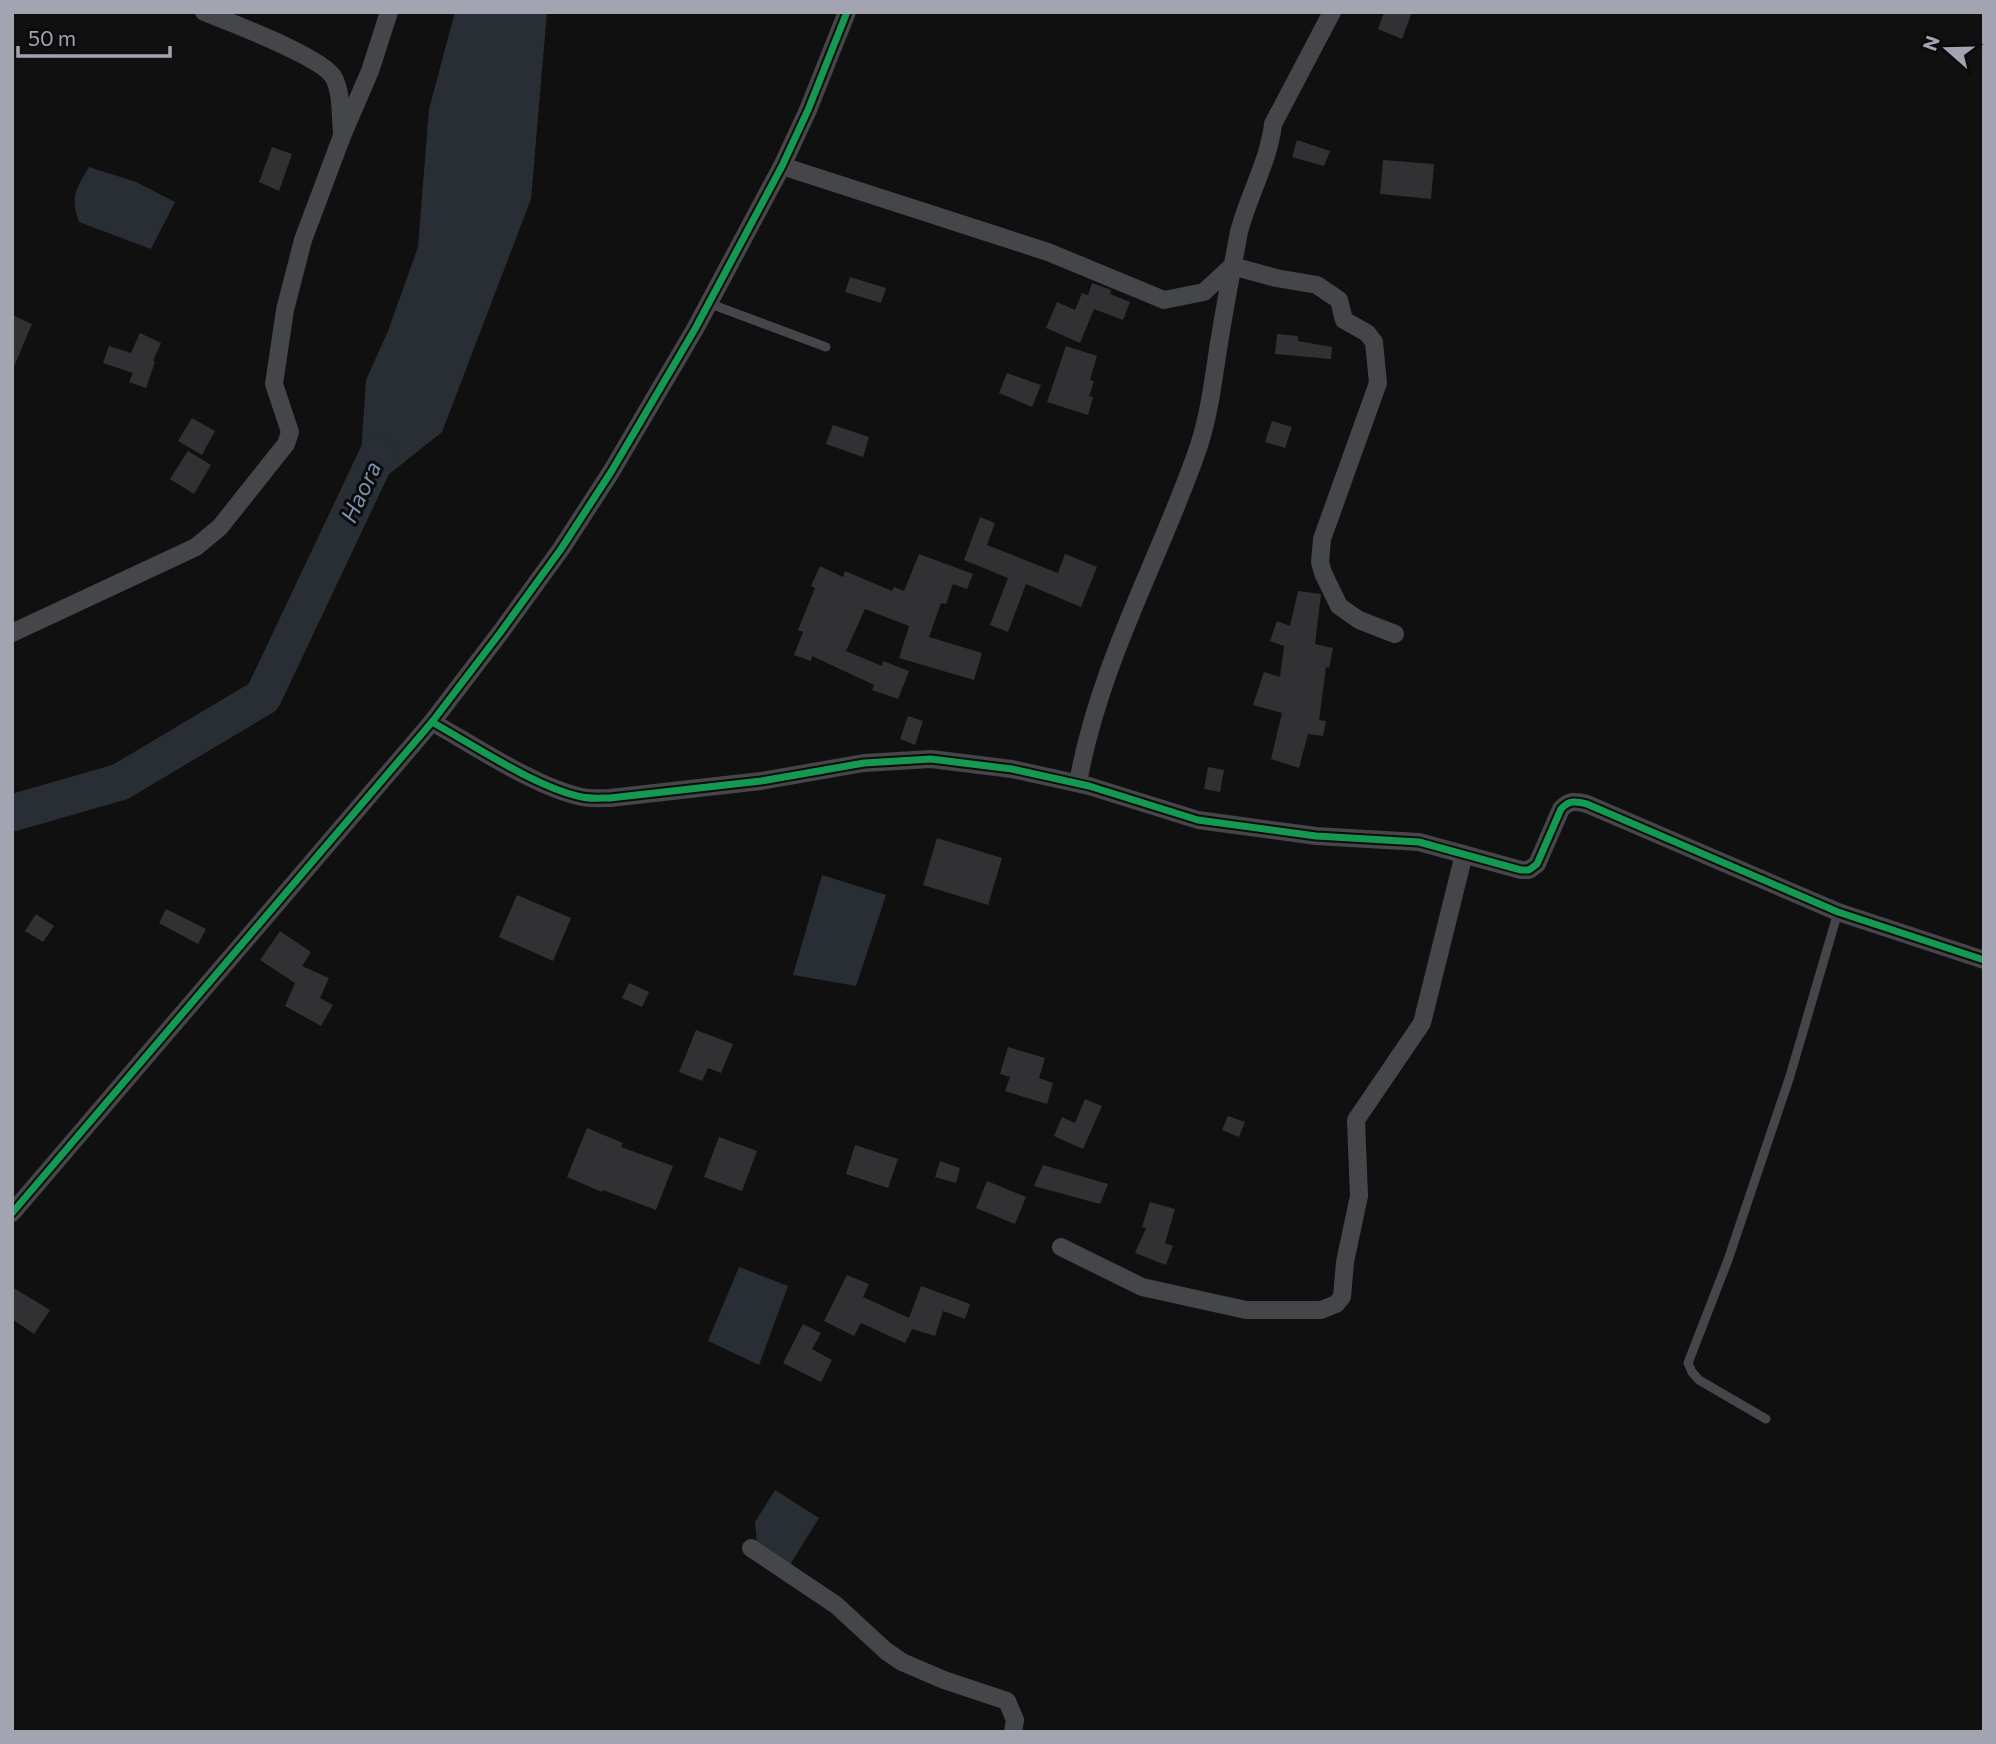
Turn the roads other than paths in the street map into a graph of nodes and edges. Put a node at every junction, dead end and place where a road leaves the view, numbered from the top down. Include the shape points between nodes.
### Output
1 (204, 12) edge
2 (389, 12) edge
3 (848, 12) edge
4 (1332, 12) edge
5 (342, 136) junction
6 (782, 166) junction
7 (1232, 266) junction
8 (708, 303) junction
9 (826, 347) dead end
10 (12, 633) edge
11 (1395, 634) dead end
12 (432, 722) junction
13 (1078, 783) junction
14 (1464, 855) junction
15 (1838, 912) junction
16 (1984, 960) edge
17 (12, 1213) edge
18 (1061, 1247) dead end
19 (1766, 1419) dead end
20 (751, 1549) dead end
21 (1013, 1732) edge

1 - 5 street via 325,67 337,86
2 - 5 street
3 - 6 street
4 - 7 street via 1273,124
5 - 10 street via 303,240 285,310 274,384 290,432 286,444 220,527 196,547
6 - 7 street via 1048,252 1164,300 1204,292
6 - 8 street
7 - 11 street via 1317,285 1339,300 1344,320 1374,342 1378,383 1322,539 1320,562 1339,606 1359,620
7 - 13 street via 1209,406 1196,455 1108,670
8 - 9 lane
8 - 12 street via 561,550
12 - 13 street via 560,791 584,797 610,798 864,763 931,759
12 - 17 street
13 - 14 street via 1198,820 1316,836 1419,842
14 - 15 street via 1529,870 1537,864 1561,809 1567,802 1577,801
14 - 18 street via 1422,1023 1356,1120 1359,1196 1342,1297 1336,1304 1321,1310 1246,1310 1154,1291
15 - 16 street
15 - 19 lane via 1786,1089 1689,1363 1699,1380
20 - 21 street via 836,1605 902,1662 1007,1701 1015,1720

